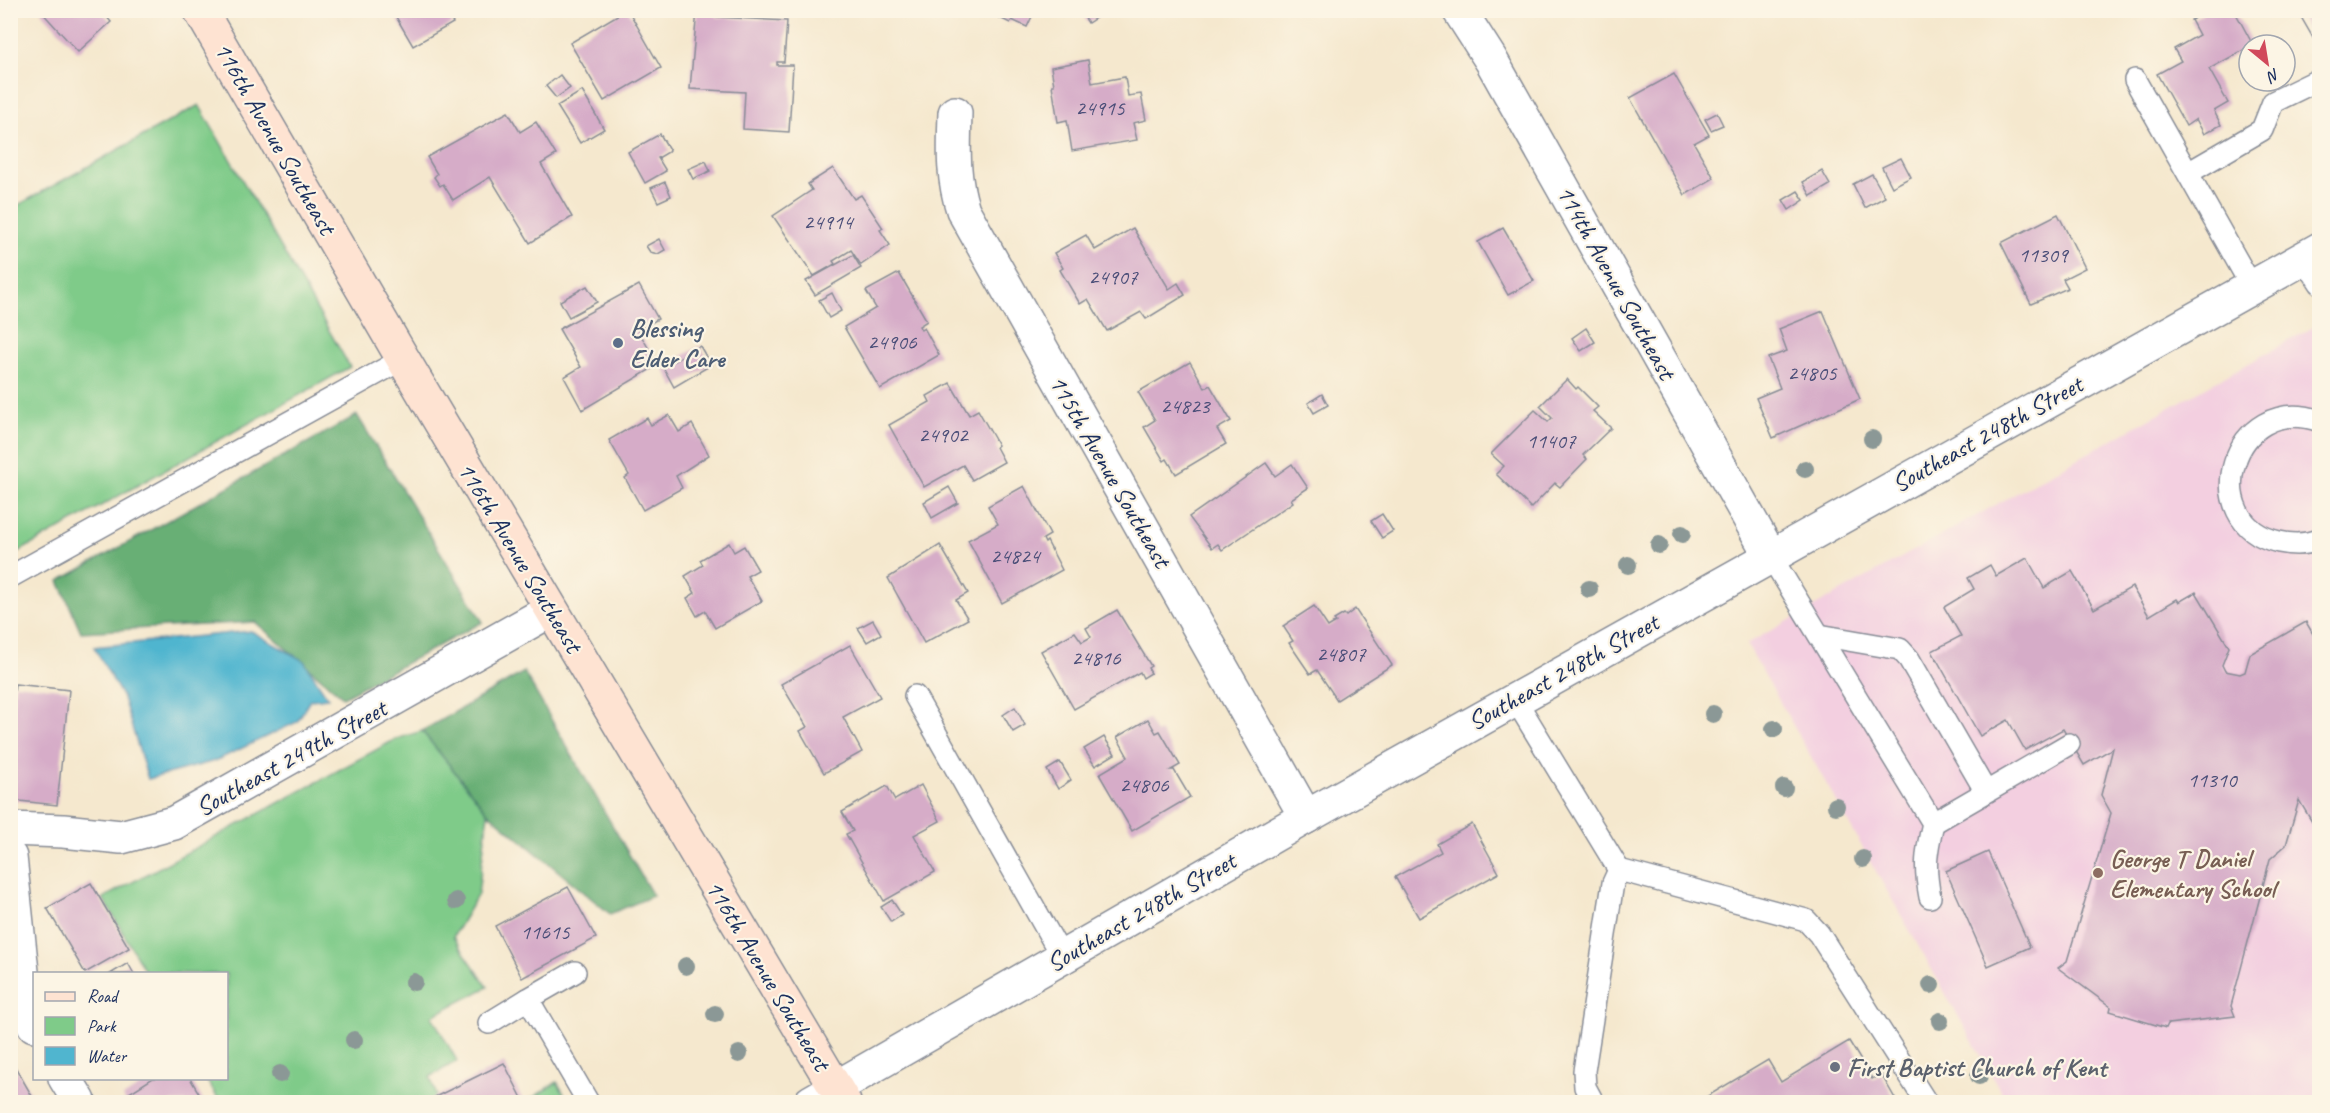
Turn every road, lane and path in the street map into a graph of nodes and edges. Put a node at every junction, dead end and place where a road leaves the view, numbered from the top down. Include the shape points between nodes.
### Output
1 (200, 10) edge
2 (1460, 10) edge
3 (2319, 78) edge
4 (2135, 80) dead end
5 (955, 113) dead end
6 (2188, 173) junction
7 (2314, 263) edge
8 (2252, 287) junction
9 (404, 359) junction
10 (2319, 421) edge
11 (2319, 539) edge
12 (1770, 555) junction
13 (10, 577) edge
14 (552, 610) junction
15 (1819, 635) junction
16 (915, 696) dead end
17 (1515, 699) junction
18 (2069, 744) dead end
19 (1986, 792) junction
20 (1306, 817) junction
21 (1933, 823) junction
22 (10, 829) edge
23 (10, 857) edge
24 (1619, 870) junction
25 (1930, 897) dead end
26 (1062, 957) junction
27 (574, 972) dead end
28 (528, 999) junction
29 (33, 1023) edge
30 (489, 1023) dead end
31 (830, 1098) edge
32 (588, 1102) edge
33 (1593, 1102) edge
34 (1926, 1102) edge

1 - 9 main road, 116th Avenue Southeast
2 - 12 street, 114th Avenue Southeast
3 - 6 lane via 2273,102 2262,130
4 - 6 lane
5 - 20 street, 115th Avenue Southeast via 954,175 963,210
6 - 8 lane
7 - 8 street, Southeast 248th Street
8 - 12 street, Southeast 248th Street
9 - 13 lane
9 - 14 main road, 116th Avenue Southeast
10 - 11 lane via 2306,416 2285,416 2266,423 2249,435 2237,452 2231,472 2232,493 2239,512 2253,529 2271,540 2293,544
12 - 15 lane
12 - 17 street, Southeast 248th Street
14 - 22 street, Southeast 249th Street via 174,823 121,837
14 - 31 main road, 116th Avenue Southeast
15 - 19 lane via 1900,649
15 - 21 lane
16 - 26 lane
17 - 20 street, Southeast 248th Street
17 - 24 lane
18 - 19 lane
19 - 21 lane
20 - 26 street, Southeast 248th Street
21 - 25 lane via 1925,856
23 - 29 street via 26,1010
24 - 33 lane via 1612,882 1584,1071 1585,1087
24 - 34 lane via 1806,920 1819,934
26 - 31 street, Southeast 248th Street
27 - 28 lane
28 - 30 lane
28 - 32 lane

